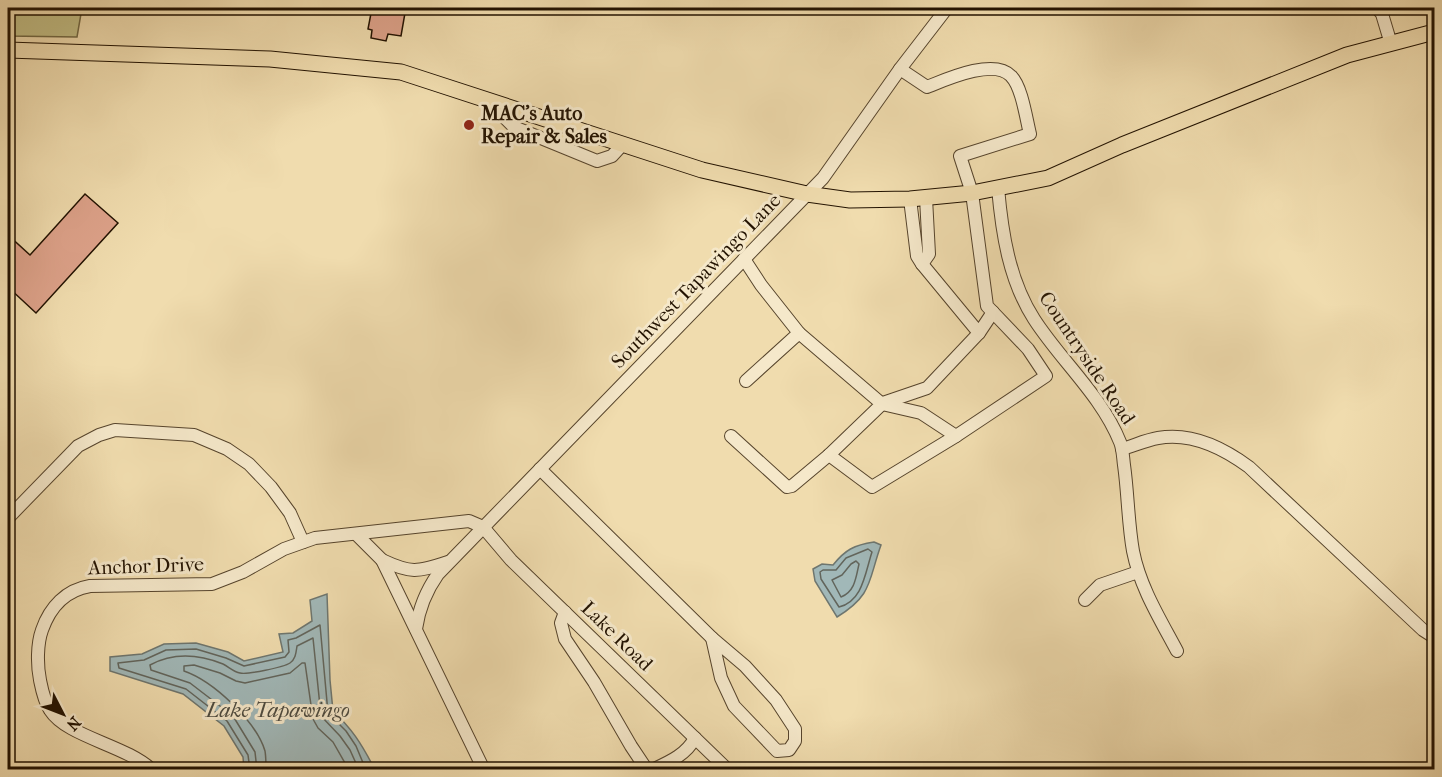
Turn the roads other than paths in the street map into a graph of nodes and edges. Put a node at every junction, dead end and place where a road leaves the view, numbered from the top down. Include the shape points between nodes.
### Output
1 (947, 8) edge
2 (1377, 8) edge
3 (1434, 32) edge
4 (1391, 44) junction
5 (8, 50) edge
6 (900, 69) junction
7 (503, 105) junction
8 (623, 144) junction
9 (998, 188) junction
10 (972, 193) junction
11 (807, 194) junction
12 (918, 199) junction
13 (744, 259) junction
14 (993, 312) junction
15 (799, 333) junction
16 (979, 333) junction
17 (746, 381) dead end
18 (882, 404) junction
19 (731, 436) dead end
20 (956, 436) junction
21 (1122, 449) junction
22 (829, 454) junction
23 (540, 470) junction
24 (11, 514) edge
25 (483, 527) junction
26 (356, 534) junction
27 (303, 542) junction
28 (382, 560) junction
29 (449, 562) junction
30 (1138, 572) junction
31 (1085, 600) dead end
32 (565, 612) junction
33 (416, 629) junction
34 (1434, 637) edge
35 (712, 638) junction
36 (1177, 651) dead end
37 (695, 738) junction
38 (152, 770) edge
39 (484, 770) edge
40 (647, 770) edge
41 (652, 770) edge
42 (728, 770) edge

1 - 6 street, Southwest Tapawingo Lane
2 - 4 street
3 - 4 main road
4 - 9 main road via 1347,55 1048,178
5 - 7 main road via 270,59 401,72
6 - 10 street via 927,87 991,68 1003,70 1018,86 1030,134 960,156
6 - 11 street, Southwest Tapawingo Lane via 823,178
7 - 8 main road
7 - 8 street via 502,115 514,127 597,161 612,156
8 - 11 main road via 702,170
9 - 10 main road
9 - 21 street, Countryside Road via 1002,230 1024,300 1034,320 1107,415
10 - 12 main road
10 - 14 street via 987,306
11 - 12 main road via 850,200
11 - 13 street, Southwest Tapawingo Lane
12 - 16 street via 917,256
13 - 15 street
13 - 23 street, Southwest Tapawingo Lane
14 - 16 street
14 - 20 street via 1028,349 1046,376
15 - 17 street
15 - 18 street
16 - 18 street via 927,388
18 - 20 street via 921,413
18 - 22 street
19 - 22 street via 787,487
20 - 22 street via 872,487
21 - 30 street, Countryside Road
21 - 34 street via 1157,438 1178,437 1207,442 1229,452 1249,466
23 - 25 street, Southwest Tapawingo Lane
23 - 35 street
24 - 27 street via 78,446 99,435 115,430 194,435 249,464 290,513
25 - 26 street, Anchor Drive via 469,521
25 - 29 street, Southwest Tapawingo Lane
25 - 32 street, Lake Road
26 - 27 street, Anchor Drive
26 - 28 street
27 - 38 street, Anchor Drive via 212,584 77,588 66,594 48,616 40,634 38,671 42,695 50,711 62,723 136,756
28 - 29 street via 402,570 416,571
28 - 33 street
29 - 33 street via 428,589
30 - 31 street via 1100,585
30 - 36 street, Countryside Road
32 - 37 street, Lake Road
32 - 40 street via 561,623 566,639
33 - 39 street
35 - 35 street via 721,678 734,706 777,751 789,750 795,741 795,729 776,700
37 - 41 street via 678,756
37 - 42 street, Lake Road

